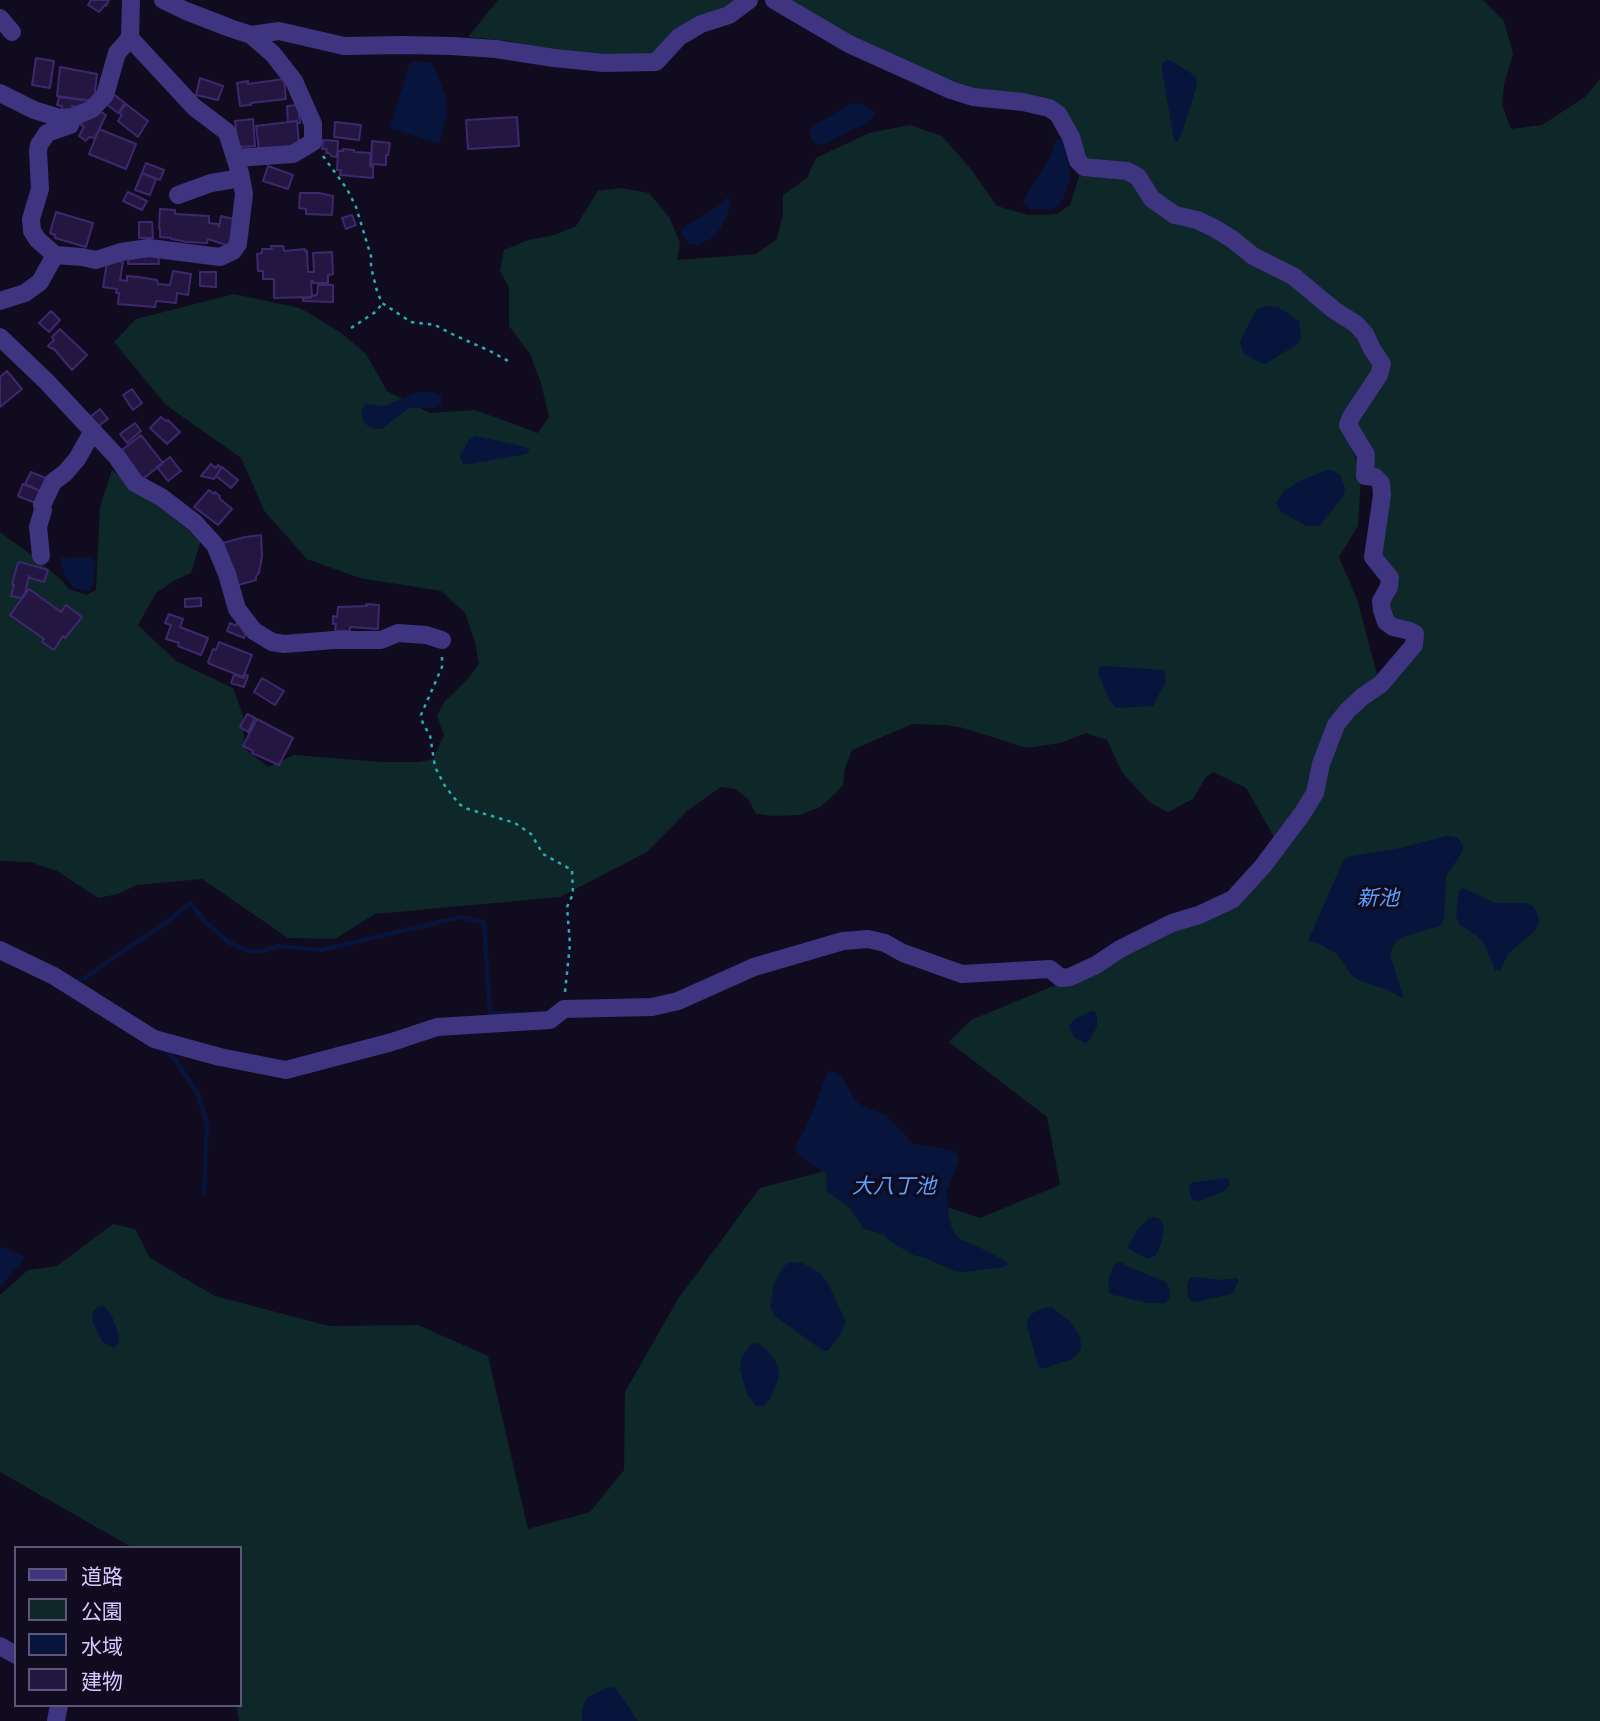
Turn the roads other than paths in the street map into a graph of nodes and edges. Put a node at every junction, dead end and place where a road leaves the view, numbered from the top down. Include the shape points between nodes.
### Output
1 (131, 0) edge
2 (163, 0) edge
3 (749, 0) edge
4 (774, 0) edge
5 (251, 35) junction
6 (130, 38) junction
7 (0, 93) edge
8 (73, 117) junction
9 (235, 158) junction
10 (241, 178) junction
11 (178, 195) dead end
12 (55, 255) junction
13 (0, 300) edge
14 (0, 337) edge
15 (93, 431) junction
16 (41, 556) dead end
17 (442, 640) road end
18 (0, 950) edge

1 - 6 street
2 - 5 street
3 - 5 street via 729,15 679,37 656,62 604,63 452,46 344,47 279,31
4 - 18 street via 849,44 951,90 1049,108 1058,114 1084,167 1127,171 1138,177 1152,199 1175,215 1214,228 1253,256 1293,276 1356,324 1382,364 1348,425 1366,455 1365,476 1381,483 1373,557 1390,578 1382,610 1386,622 1415,634 1414,645 1381,684 1336,725 1315,793 1263,866 1233,899 1172,923 1070,977 1061,978 1050,969 962,974 885,943 843,941 754,967 678,1001 652,1007 564,1009 550,1020 437,1027 286,1070 154,1039 54,976
5 - 9 street via 294,81 313,124 313,142 293,154
6 - 8 street via 117,53 105,95 92,109
6 - 9 street via 194,107 226,132
7 - 8 street via 34,110
8 - 12 street via 70,125 47,133 39,145 40,189 30,219 38,240
9 - 10 street
10 - 11 street
10 - 12 street via 244,194 238,244 220,257 149,248 96,260
12 - 13 street via 40,282 25,293
14 - 15 street
15 - 16 street via 77,459 52,482 42,505 38,527
15 - 17 street via 135,483 195,523 215,545 237,608 254,631 272,642 381,640 398,633

